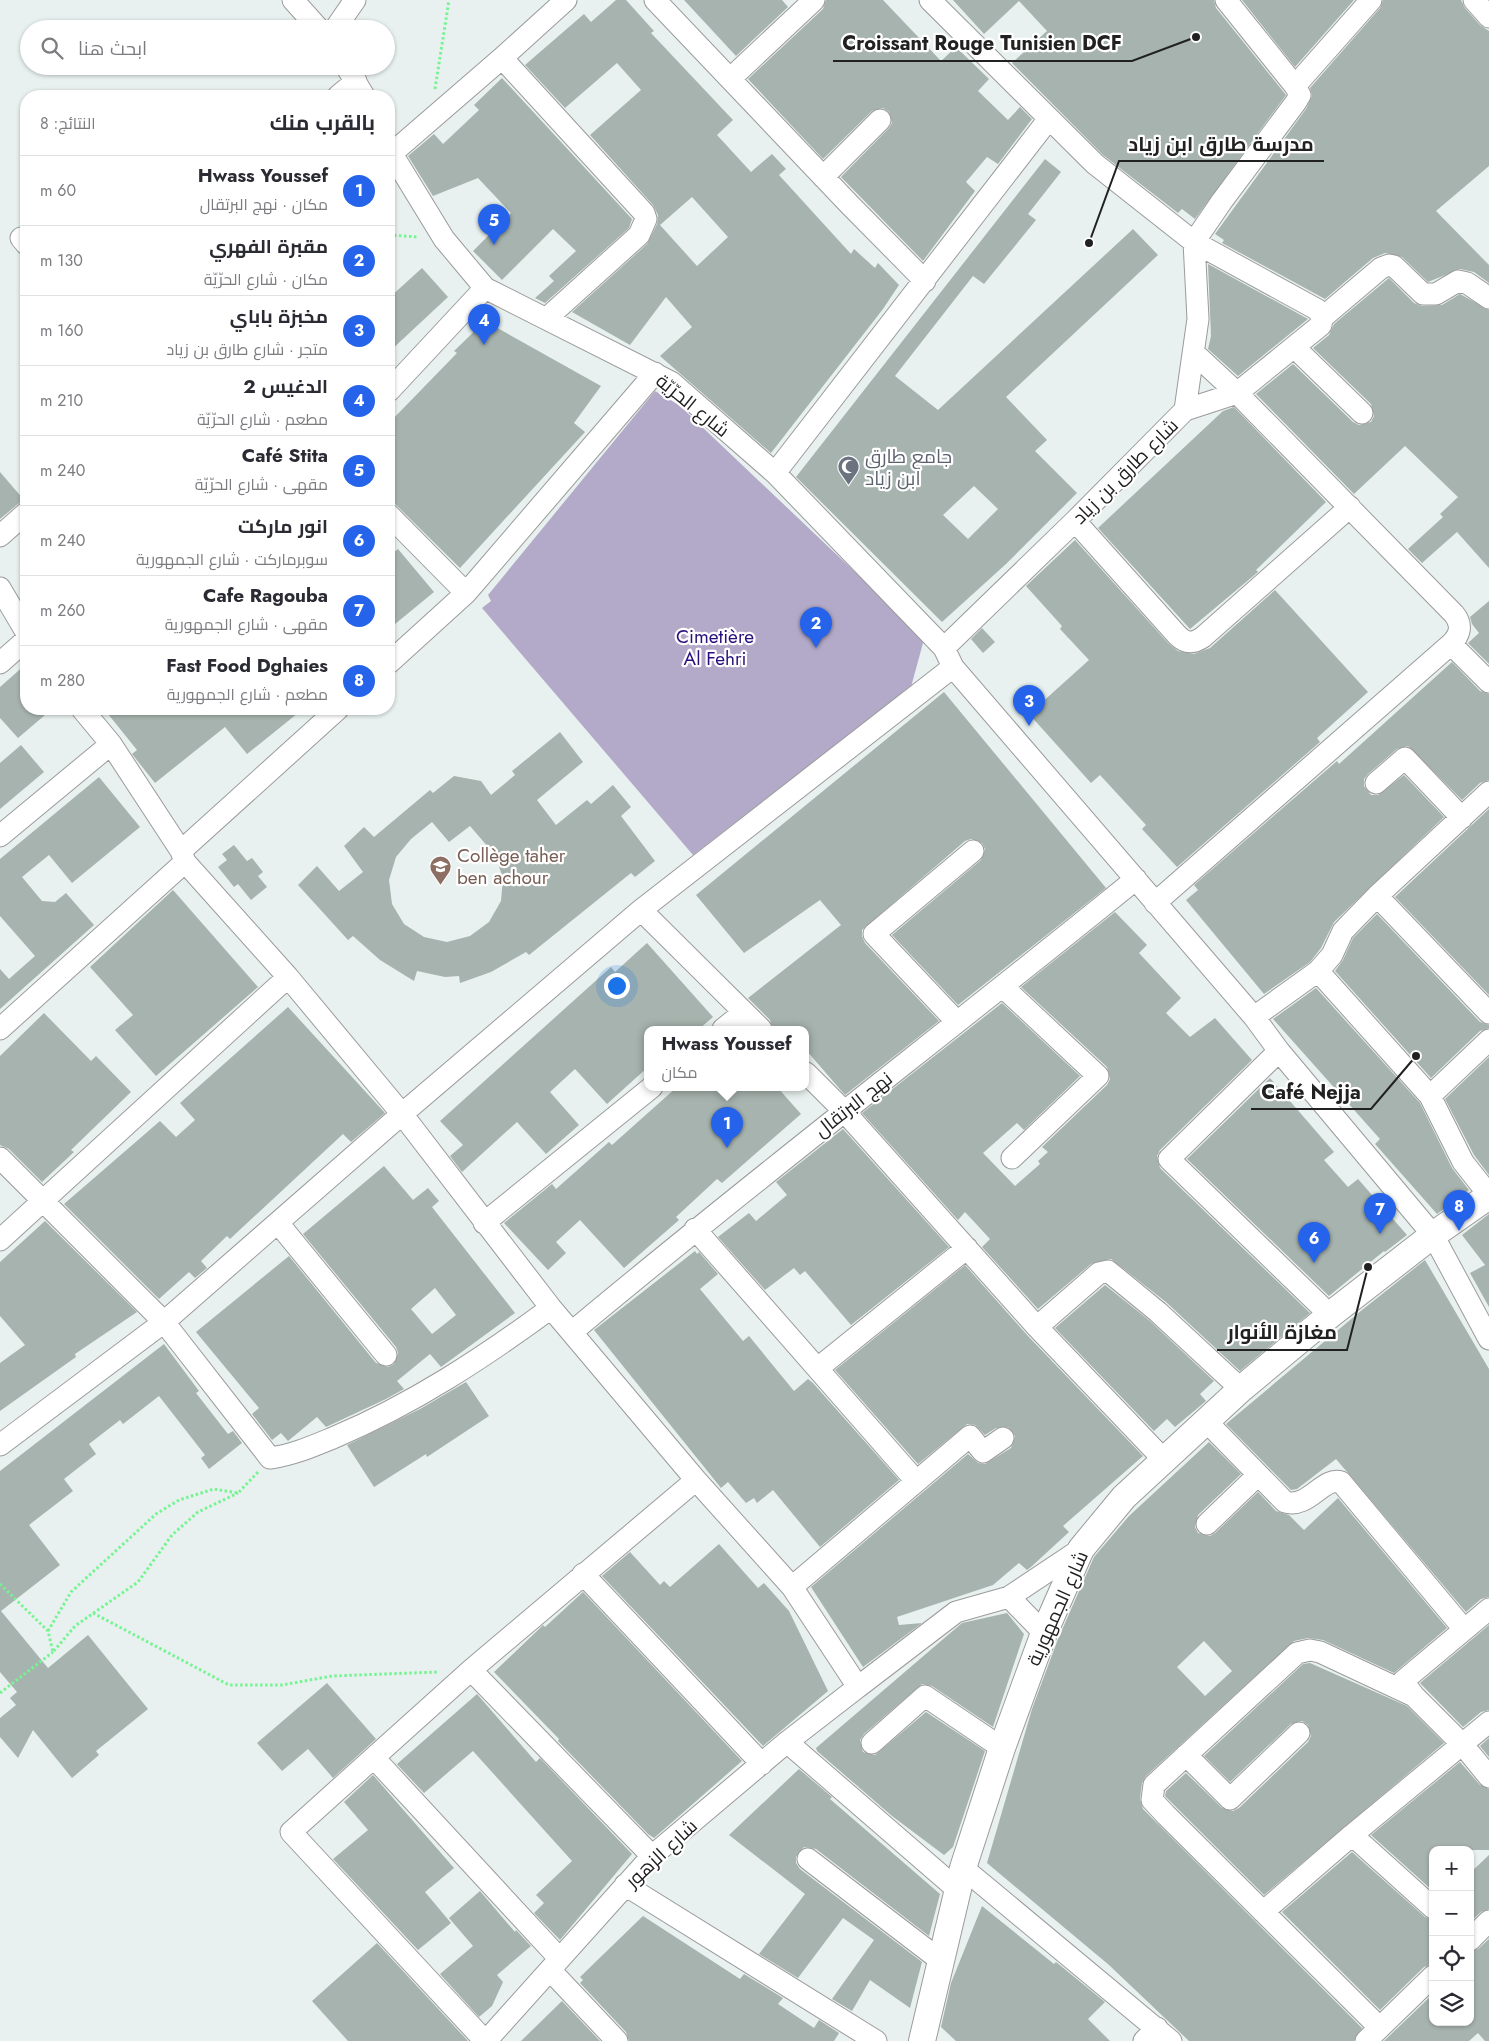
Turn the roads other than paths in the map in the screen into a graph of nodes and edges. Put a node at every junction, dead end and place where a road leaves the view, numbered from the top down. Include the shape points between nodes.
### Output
1 (293, 0) edge
2 (355, 0) edge
3 (566, 0) edge
4 (655, 0) edge
5 (814, 0) edge
6 (930, 0) edge
7 (1226, 0) edge
8 (1371, 0) edge
9 (1474, 0) edge
10 (1489, 16) edge
11 (311, 20) edge
12 (341, 20) edge
13 (502, 58) junction
14 (731, 78) junction
15 (355, 81) edge
16 (1295, 86) junction
17 (345, 90) edge
18 (880, 120) dead end
19 (1048, 120) junction
20 (395, 147) edge
21 (395, 159) edge
22 (823, 177) junction
23 (1194, 242) junction
24 (926, 281) junction
25 (485, 288) junction
26 (1489, 298) edge
27 (547, 318) junction
28 (1322, 318) junction
29 (1294, 348) junction
30 (1194, 352) junction
31 (655, 373) junction
32 (395, 385) edge
33 (1238, 393) junction
34 (1185, 410) junction
35 (1362, 413) dead end
36 (776, 473) junction
37 (1350, 507) junction
38 (20, 518) edge
39 (395, 521) edge
40 (1075, 521) junction
41 (0, 536) edge
42 (0, 588) edge
43 (466, 593) junction
44 (20, 622) edge
45 (1451, 644) junction
46 (20, 645) edge
47 (948, 657) junction
48 (395, 658) edge
49 (0, 663) edge
50 (1489, 682) edge
51 (87, 715) edge
52 (332, 715) edge
53 (111, 744) junction
54 (1376, 783) dead end
55 (1489, 792) edge
56 (1462, 818) junction
57 (0, 836) edge
58 (973, 851) dead end
59 (183, 857) junction
60 (1136, 879) junction
61 (1377, 896) junction
62 (1155, 903) junction
63 (641, 910) junction
64 (1318, 971) junction
65 (288, 977) junction
66 (1003, 987) junction
67 (743, 1013) junction
68 (1489, 1013) edge
69 (1254, 1017) junction
70 (957, 1022) junction
71 (727, 1026) edge
72 (758, 1026) edge
73 (0, 1029) edge
74 (1489, 1040) edge
75 (1279, 1051) junction
76 (809, 1075) edge
77 (647, 1091) edge
78 (1430, 1096) junction
79 (843, 1110) junction
80 (402, 1114) junction
81 (0, 1158) edge
82 (1012, 1158) dead end
83 (1489, 1196) edge
84 (43, 1202) junction
85 (484, 1222) junction
86 (278, 1223) junction
87 (695, 1229) junction
88 (1433, 1236) junction
89 (0, 1240) edge
90 (967, 1248) junction
91 (551, 1308) junction
92 (1330, 1315) junction
93 (164, 1322) junction
94 (1037, 1327) junction
95 (572, 1332) junction
96 (1489, 1339) edge
97 (386, 1355) dead end
98 (818, 1368) junction
99 (1241, 1389) junction
100 (1206, 1421) junction
101 (1003, 1438) dead end
102 (0, 1445) edge
103 (1165, 1460) junction
104 (1258, 1474) junction
105 (696, 1480) junction
106 (916, 1481) junction
107 (1207, 1524) dead end
108 (1080, 1549) junction
109 (583, 1574) junction
110 (792, 1587) junction
111 (1009, 1597) junction
112 (1489, 1609) edge
113 (1463, 1628) junction
114 (1044, 1633) junction
115 (471, 1670) junction
116 (858, 1687) junction
117 (1414, 1696) junction
118 (1489, 1722) edge
119 (1299, 1733) dead end
120 (787, 1742) junction
121 (872, 1743) dead end
122 (1463, 1745) junction
123 (1002, 1748) junction
124 (1186, 1755) junction
125 (375, 1759) junction
126 (762, 1764) junction
127 (1489, 1777) edge
128 (1352, 1835) junction
129 (652, 1856) junction
130 (808, 1859) dead end
131 (960, 1879) junction
132 (626, 1885) junction
133 (1429, 1904) edge
134 (1263, 1912) junction
135 (1489, 1921) edge
136 (1474, 1936) edge
137 (940, 1960) junction
138 (555, 1964) junction
139 (1429, 1980) edge
140 (1373, 2034) edge
141 (928, 2037) edge
142 (1158, 2037) edge
143 (494, 2038) edge
144 (617, 2041) edge
145 (876, 2041) edge

1 - 11 street
2 - 12 street
3 - 13 street
4 - 14 street
5 - 14 street
6 - 19 street
7 - 16 street
8 - 16 street
9 - 10 street
13 - 20 street
13 - 27 street via 644,213 646,219 639,235
14 - 22 street
15 - 17 street
16 - 23 street via 1300,95 1296,102
18 - 22 street
19 - 23 street via 1095,164
19 - 24 street
21 - 25 street, شارع الحرّيّة via 444,240
22 - 24 street
23 - 28 street via 1318,310
23 - 30 street, شارع طارق بن زياد via 1198,319
24 - 36 street
25 - 27 street, شارع الحرّيّة
25 - 32 street
26 - 28 street via 1462,281 1436,294 1423,294 1394,266 1388,265
27 - 31 street, شارع الحرّيّة
28 - 29 street via 1321,325
29 - 33 street
29 - 35 street
30 - 33 street
30 - 34 street, شارع طارق بن زياد
31 - 36 street, شارع الحرّيّة via 670,382
31 - 43 street
33 - 34 street
33 - 37 street
34 - 40 street, شارع طارق بن زياد
36 - 47 street, شارع الحرّيّة
37 - 40 street via 1203,637 1189,643 1177,635
37 - 45 street via 1458,618 1460,632
38 - 41 street
39 - 43 street
40 - 47 street, شارع طارق بن زياد
42 - 44 street
43 - 48 street
45 - 50 street
45 - 62 street
46 - 49 street
47 - 60 street, شارع الحرّيّة
47 - 63 street, شارع طارق بن زياد
51 - 53 street
52 - 59 street
53 - 57 street
53 - 59 street
54 - 56 street via 1405,758
55 - 56 street
56 - 61 street
58 - 70 street via 874,934
59 - 65 street
59 - 73 street
60 - 62 street, شارع الحرّيّة
60 - 66 street, نهج البرتقال
61 - 64 street via 1343,931 1332,955
61 - 68 street
62 - 69 street, شارع الحرّيّة
63 - 67 street
63 - 80 street, شارع طارق بن زياد
64 - 69 street
64 - 78 street
65 - 80 street
65 - 84 street
66 - 70 street, نهج البرتقال
66 - 82 street via 1098,1076
67 - 71 street
67 - 72 street
69 - 75 street, شارع الحرّيّة
70 - 79 street, نهج البرتقال
74 - 78 street
75 - 88 street, شارع الحرّيّة
75 - 92 street via 1169,1159
76 - 79 street
77 - 85 street
78 - 83 street via 1464,1162
79 - 87 street, نهج البرتقال
79 - 90 street
80 - 85 street
80 - 86 street, شارع طارق بن زياد
81 - 84 street
83 - 88 street, شارع الجمهورية
84 - 89 street
84 - 93 street
85 - 91 street
86 - 93 street, شارع طارق بن زياد
86 - 97 street
87 - 95 street, نهج البرتقال
87 - 98 street
88 - 92 street, شارع الجمهورية
88 - 96 street, شارع الحرّيّة
90 - 94 street
90 - 98 street
91 - 93 street via 438,1386 353,1429 296,1453 270,1458
91 - 95 street
92 - 99 street, شارع الجمهورية
93 - 102 street, شارع طارق بن زياد
94 - 99 street via 1100,1273 1108,1270
94 - 103 street
95 - 105 street
98 - 106 street
99 - 100 street, شارع الجمهورية
100 - 103 street, شارع الجمهورية
100 - 104 street
101 - 106 street via 983,1452 970,1436
103 - 108 street, شارع الجمهورية via 1124,1497
104 - 107 street
104 - 113 street via 1285,1502 1292,1504 1305,1500 1332,1481 1341,1482
105 - 109 street
105 - 110 street
106 - 110 street
108 - 111 street, شارع الزهور
108 - 114 street, شارع الجمهورية
109 - 115 street
109 - 126 street
110 - 116 street
111 - 114 street
111 - 116 street, شارع الزهور via 956,1612
112 - 113 street
113 - 117 street via 1404,1678
114 - 123 street, شارع الجمهورية
115 - 125 street
115 - 129 street
116 - 120 street, شارع الزهور
117 - 122 street
117 - 124 street via 1320,1652 1297,1653
118 - 122 street
119 - 124 street via 1230,1799
120 - 126 street, شارع الزهور
120 - 131 street
121 - 123 street via 925,1696 942,1699
122 - 127 street
122 - 128 street
123 - 131 street, شارع الجمهورية
124 - 134 street via 1154,1785 1152,1800
125 - 138 street
125 - 143 street via 291,1832
126 - 129 street, شارع الزهور
128 - 133 street
128 - 134 street
129 - 132 street, شارع الزهور
130 - 137 street
131 - 137 street, شارع الجمهورية
131 - 142 street
132 - 138 street, شارع الزهور
132 - 145 street
134 - 140 street
135 - 136 street
137 - 141 street, شارع الجمهورية
138 - 143 street, شارع الزهور
138 - 144 street
139 - 140 street

